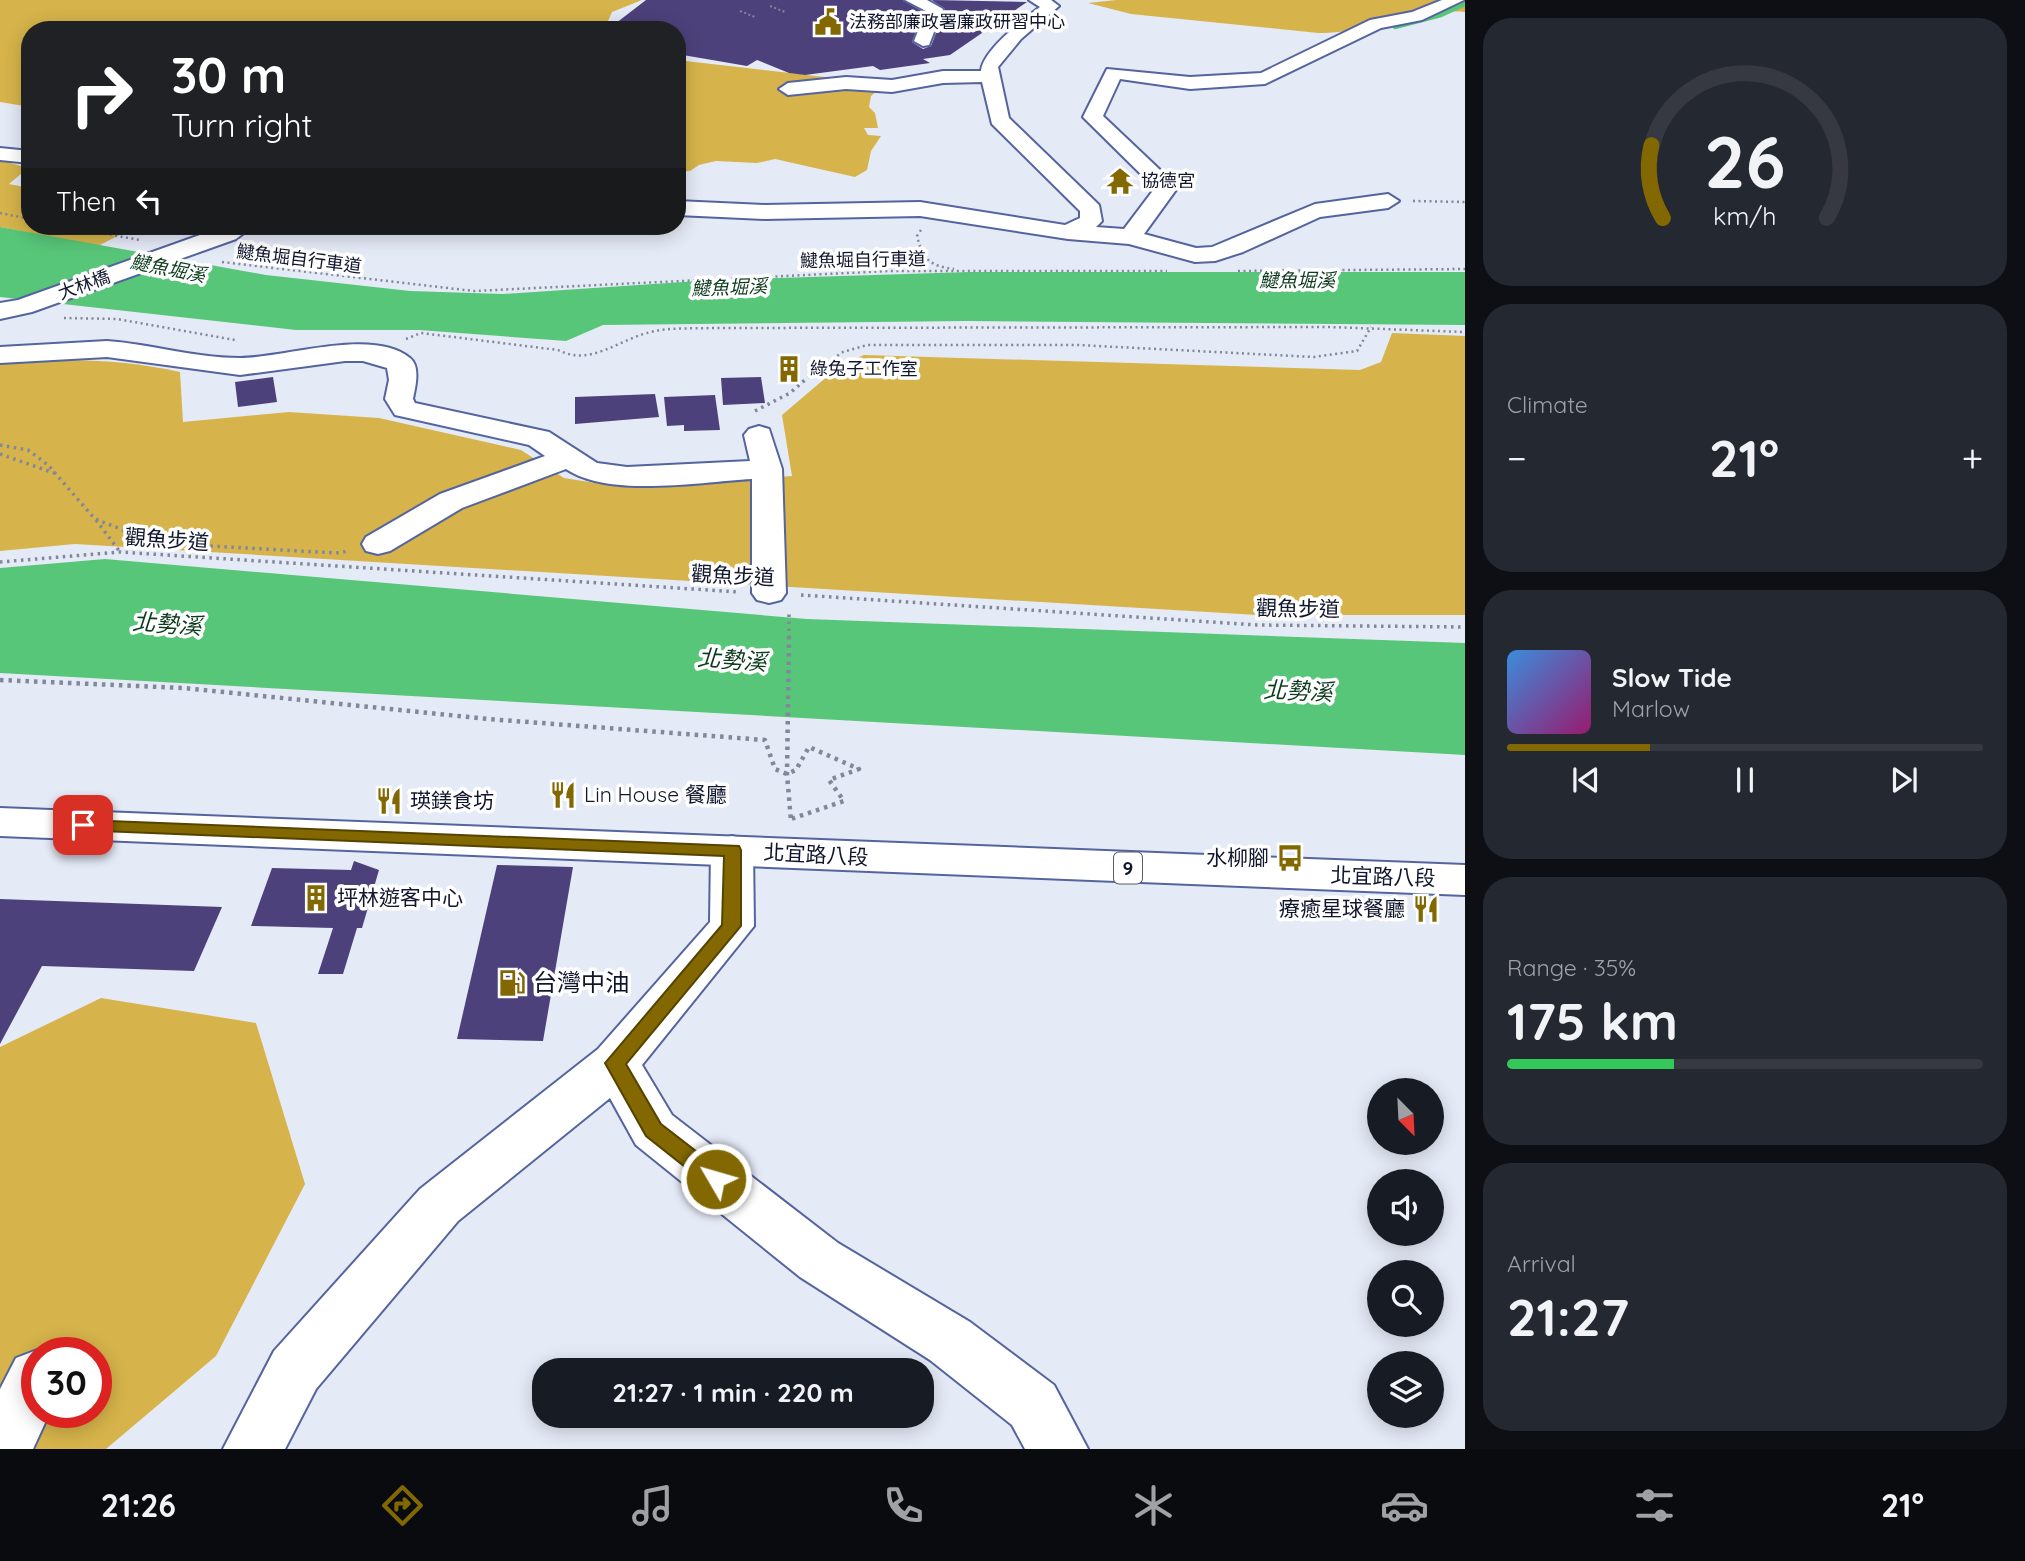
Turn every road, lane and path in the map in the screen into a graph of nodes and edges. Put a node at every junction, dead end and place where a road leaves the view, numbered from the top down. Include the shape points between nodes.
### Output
1 (913, 0) edge
2 (1456, 0) edge
3 (1047, 2) edge
4 (770, 6) dead end
5 (740, 10) dead end
6 (785, 12) dead end
7 (755, 17) dead end
8 (923, 41) dead end
9 (991, 76) junction
10 (788, 89) dead end
11 (0, 154) edge
12 (21, 156) edge
13 (1388, 201) joint
14 (1465, 202) edge
15 (686, 209) edge
16 (920, 209) junction
17 (0, 213) edge
18 (21, 217) edge
19 (1068, 232) junction
20 (111, 235) edge
21 (225, 235) edge
22 (1130, 237) junction
23 (183, 248) junction
24 (1465, 269) edge
25 (962, 271) junction
26 (1180, 271) dead end
27 (1234, 271) dead end
28 (13, 309) edge
29 (1371, 327) junction
30 (1465, 332) edge
31 (240, 341) dead end
32 (402, 341) dead end
33 (0, 355) edge
34 (759, 435) joint
35 (0, 445) edge
36 (0, 454) edge
37 (570, 457) junction
38 (767, 469) junction
39 (55, 473) junction
40 (95, 519) junction
41 (378, 544) joint
42 (120, 552) junction
43 (0, 562) edge
44 (779, 594) junction
45 (1465, 626) edge
46 (0, 680) edge
47 (787, 774) junction
48 (0, 822) edge
49 (792, 837) junction
50 (732, 850) junction
51 (1465, 880) edge
52 (615, 1063) junction
53 (21, 1409) edge
54 (1, 1449) edge
55 (253, 1449) edge
56 (1058, 1449) edge

1 - 8 street via 935,9
2 - 22 street via 1416,16 1376,24 1265,78 1190,83 1114,73 1093,117 1167,187
3 - 9 street via 998,54 989,67
4 - 6 path
5 - 7 path
9 - 10 street via 943,77 892,86 846,83
9 - 19 street via 999,120 1091,209 1091,221
11 - 12 street
13 - 14 path
13 - 22 street via 1315,211 1215,254 1186,253
15 - 16 street
16 - 19 street
16 - 25 path via 923,226 917,236 922,255 933,267
17 - 18 path
19 - 22 street
20 - 23 path, 𩻸魚堀自行車道
21 - 23 street, 大林橋
23 - 25 path, 𩻸魚堀自行車道 via 189,258 474,291 787,274
23 - 28 street, 大林橋
24 - 27 path
25 - 26 path, 𩻸魚堀自行車道
28 - 31 path via 79,320 117,319
29 - 30 path
29 - 32 path via 710,328 650,332 601,354 565,356 558,350 421,333
29 - 34 path via 1357,351 1314,357 1078,345 867,345 842,349 791,392 754,411
33 - 37 street via 77,346 144,352 217,366 254,366 337,352 382,355 400,363 399,399 405,409 539,438
34 - 38 street
35 - 39 path via 27,450
36 - 39 path
37 - 38 street via 589,471 627,476
37 - 41 street via 451,501
38 - 44 street
39 - 40 path
40 - 41 path via 157,543 336,554
40 - 42 path
42 - 43 path, 觀魚步道
42 - 44 path, 觀魚步道
44 - 45 path, 觀魚步道 via 1257,625
44 - 47 path
46 - 47 path via 184,688 488,719 765,740 775,769
47 - 49 path
47 - 49 path via 796,770 808,747 859,769 829,780 844,801
48 - 50 street, 北宜路八段 / 9
49 - 50 street, 北宜路八段 / 9
49 - 51 street, 北宜路八段 / 9
50 - 52 street via 732,926
52 - 55 street via 439,1205 295,1370
52 - 56 street via 654,1130 819,1260 950,1341 1033,1405
53 - 54 street

